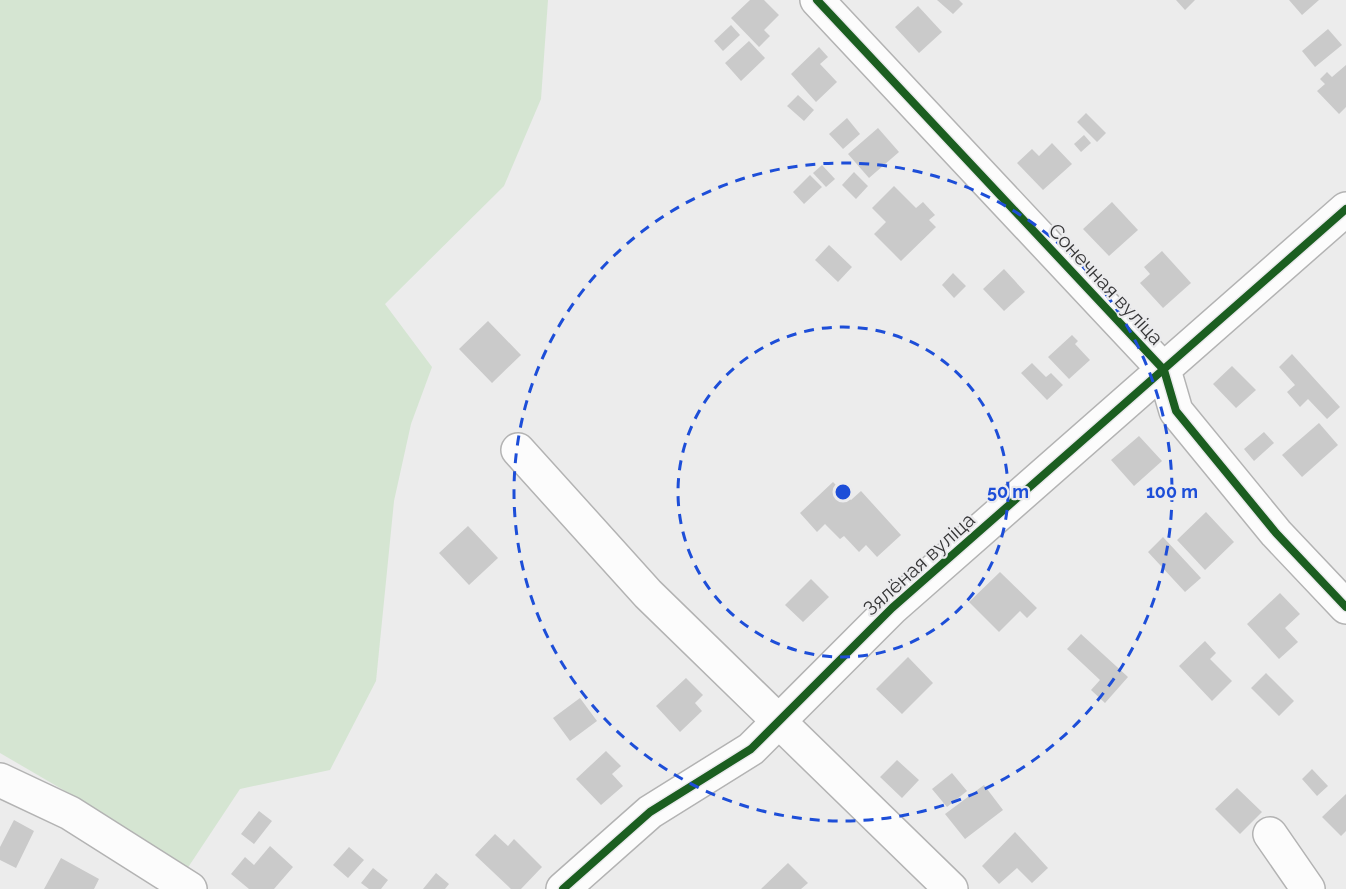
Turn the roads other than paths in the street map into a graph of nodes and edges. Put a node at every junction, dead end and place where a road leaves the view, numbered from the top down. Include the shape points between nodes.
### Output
1 (817, 0) edge
2 (1346, 208) edge
3 (1164, 370) junction
4 (518, 450) dead end
5 (1346, 607) edge
6 (781, 721) junction
7 (0, 780) edge
8 (1270, 834) dead end
9 (190, 889) edge
10 (563, 889) edge
11 (951, 889) edge
12 (1308, 889) edge

1 - 3 street, Сонечная вуліца
2 - 3 street, Зялёная вуліца
3 - 5 street, Сонечная вуліца via 1176,411 1276,533
3 - 6 street, Зялёная вуліца via 892,608
4 - 6 street via 648,594
6 - 10 street, Зялёная вуліца via 751,749 650,812
6 - 11 street
7 - 9 street via 70,813
8 - 12 street

